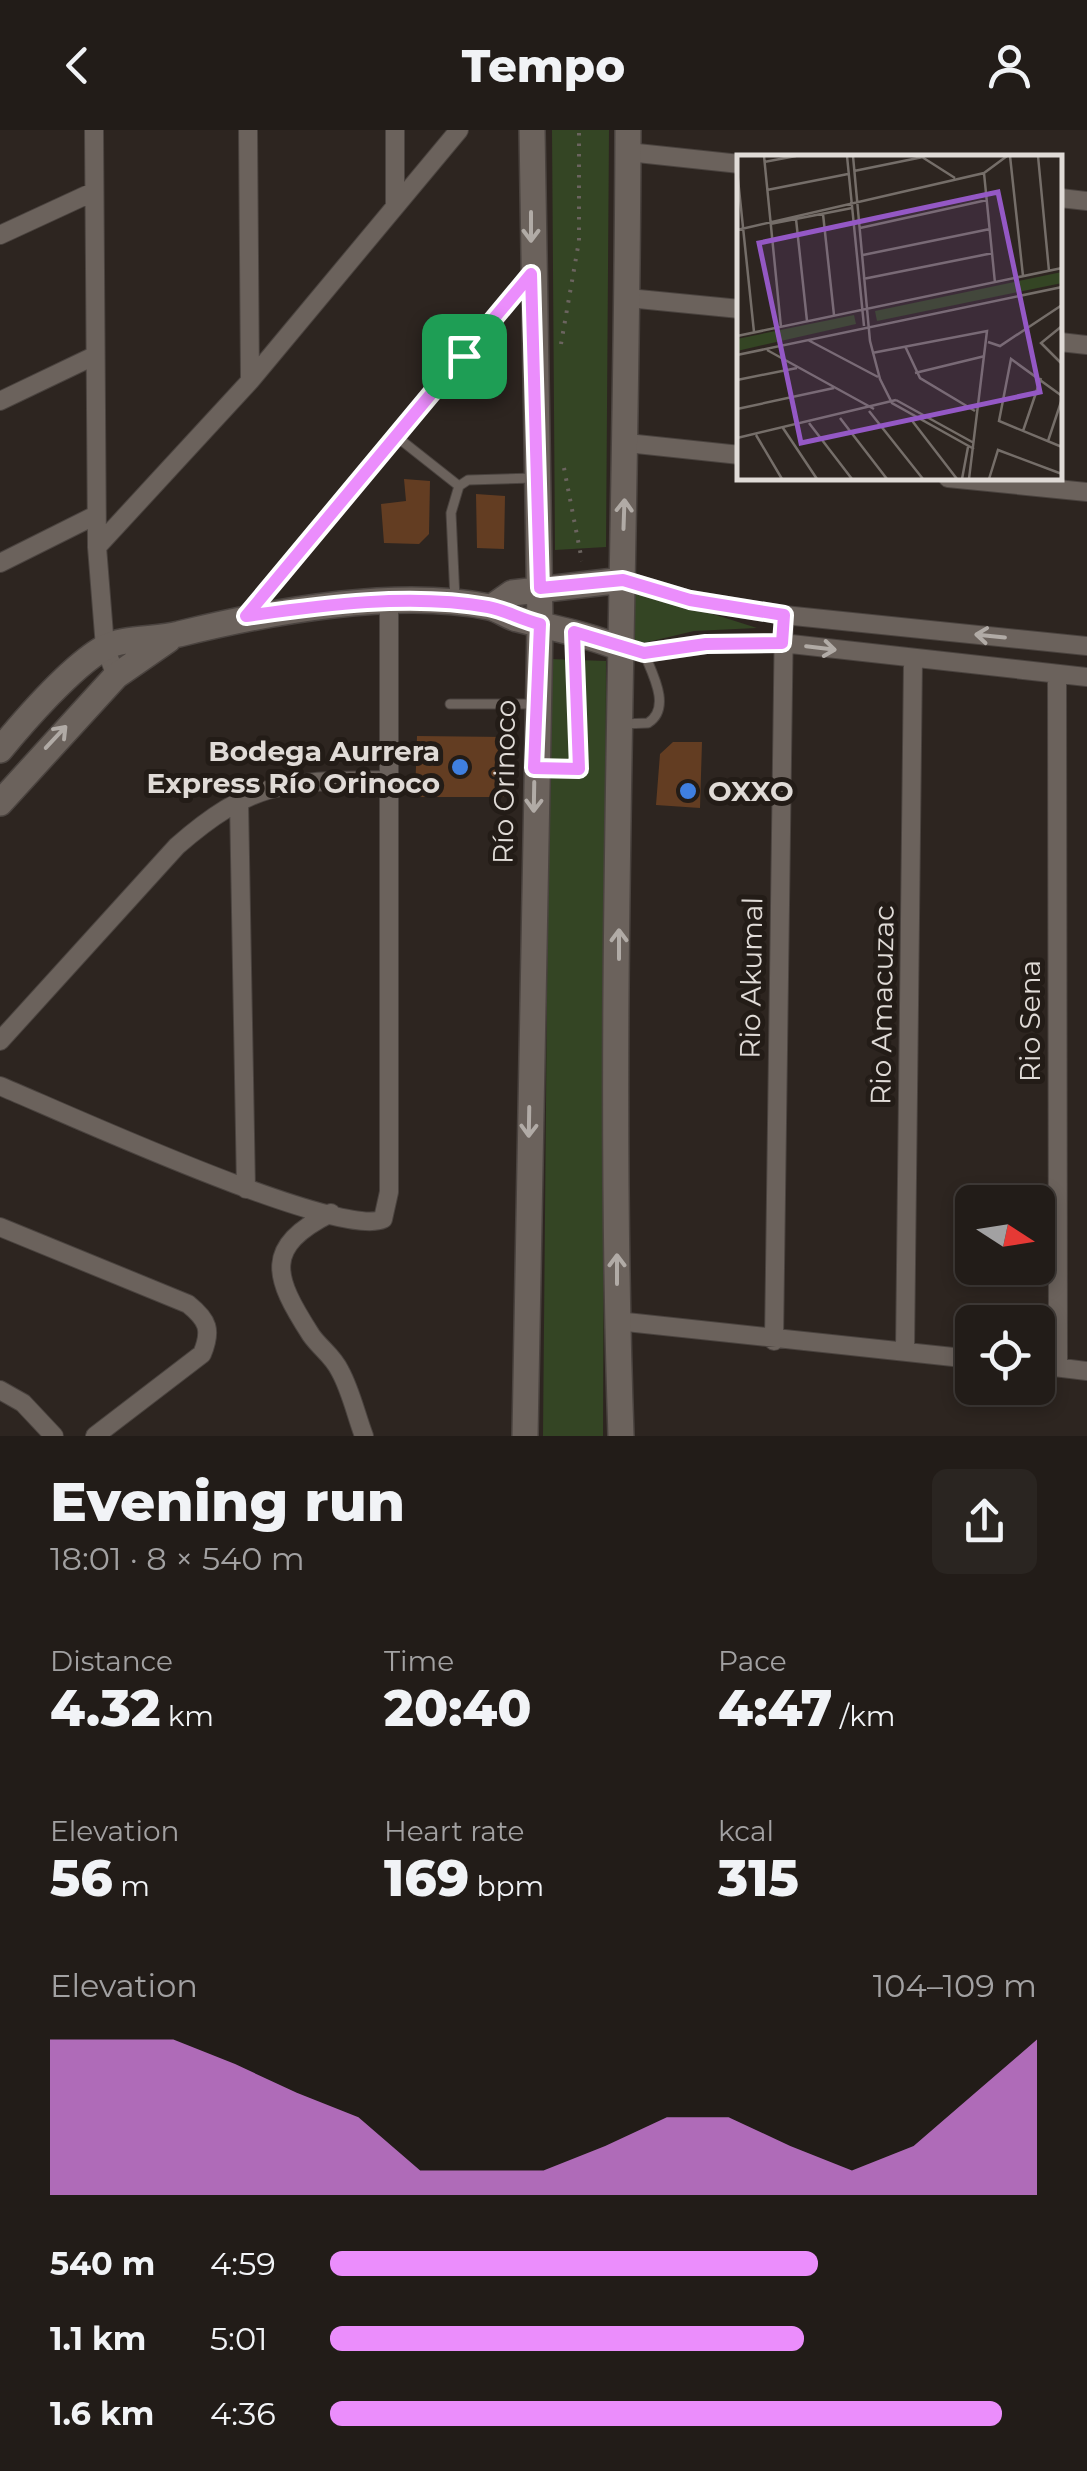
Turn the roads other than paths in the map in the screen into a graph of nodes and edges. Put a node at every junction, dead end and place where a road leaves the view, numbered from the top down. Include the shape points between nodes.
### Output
1 (94, 130) edge
2 (248, 130) edge
3 (395, 130) edge
4 (459, 130) edge
5 (532, 130) edge
6 (628, 141) edge
7 (737, 163) edge
8 (93, 192) junction
9 (1062, 198) edge
10 (1087, 201) edge
11 (395, 206) junction
12 (0, 235) edge
13 (531, 274) junction
14 (628, 298) junction
15 (737, 309) edge
16 (1062, 342) edge
17 (1087, 345) edge
18 (94, 356) junction
19 (250, 380) junction
20 (0, 400) edge
21 (398, 437) junction
22 (628, 443) junction
23 (737, 455) edge
24 (534, 478) junction
25 (968, 480) edge
26 (459, 486) junction
27 (1087, 492) edge
28 (96, 515) junction
29 (97, 547) junction
30 (0, 563) edge
31 (623, 580) junction
32 (540, 588) junction
33 (388, 603) junction
34 (455, 604) junction
35 (492, 607) junction
36 (784, 615) junction
37 (246, 616) junction
38 (540, 624) junction
39 (174, 636) junction
40 (782, 643) junction
41 (1087, 646) edge
42 (105, 647) junction
43 (632, 651) junction
44 (913, 660) junction
45 (1057, 674) junction
46 (116, 676) junction
47 (1087, 677) edge
48 (450, 704) dead end
49 (535, 704) junction
50 (26, 718) junction
51 (621, 724) junction
52 (0, 731) edge
53 (0, 750) edge
54 (390, 780) junction
55 (239, 801) junction
56 (0, 803) edge
57 (0, 1041) edge
58 (0, 1086) edge
59 (246, 1189) junction
60 (332, 1213) junction
61 (0, 1227) edge
62 (617, 1321) junction
63 (774, 1341) junction
64 (905, 1352) junction
65 (955, 1356) edge
66 (1055, 1368) edge
67 (1058, 1368) junction
68 (1087, 1371) edge
69 (0, 1390) edge
70 (54, 1436) edge
71 (95, 1436) edge
72 (364, 1436) edge
73 (525, 1436) edge
74 (621, 1436) edge

1 - 8 street
2 - 19 street
3 - 11 street
4 - 11 street
5 -> 13 street, Río Orinoco
6 - 7 street
6 - 14 street
8 - 12 street
8 - 18 street
9 - 10 street
11 - 19 street
13 - 21 street
13 - 24 street, Río Orinoco
14 - 15 street
14 - 22 street
16 - 17 street
18 - 20 street
18 - 28 street
19 - 29 street
21 - 26 lane
21 - 37 street
22 - 23 street
31 -> 22 street
24 - 26 lane via 468,480
24 - 32 street, Río Orinoco
25 - 27 street
26 - 34 lane via 451,513
28 - 29 street
28 - 30 street
29 - 42 street
31 - 32 street
31 - 36 street via 690,600
31 - 43 street
32 - 35 street via 512,592
32 - 38 street, Río Orinoco
33 - 34 street
33 - 37 street
33 - 54 street
34 - 35 street
35 - 38 street
36 - 40 street, Rio Akumal
41 -> 36 street
37 - 39 street
38 - 43 street
38 - 49 street, Río Orinoco
39 - 42 street
39 - 46 street
40 - 43 street
40 -> 44 street
40 - 63 street, Rio Akumal
42 - 46 street
42 - 50 street
43 - 51 street
43 - 51 lane via 659,694 659,710 648,723
44 - 45 street
44 - 64 street, Rio Amacuzac
45 - 47 street
45 - 67 street, Rio Sena
56 -> 46 street
48 - 49 lane
49 -> 73 street, Río Orinoco
50 - 52 street
50 - 53 street
62 -> 51 street
54 - 55 street via 270,786
54 - 60 street via 388,1211 374,1224
55 - 57 street via 177,846
55 - 59 street
58 - 59 street
59 - 60 street
60 - 72 street via 291,1236 282,1276 312,1337 340,1369
61 - 71 street via 188,1304 205,1317 210,1335 202,1354
62 - 63 street
62 - 74 street
63 - 64 street
64 - 65 street
66 - 67 street
67 - 68 street
69 - 70 street

